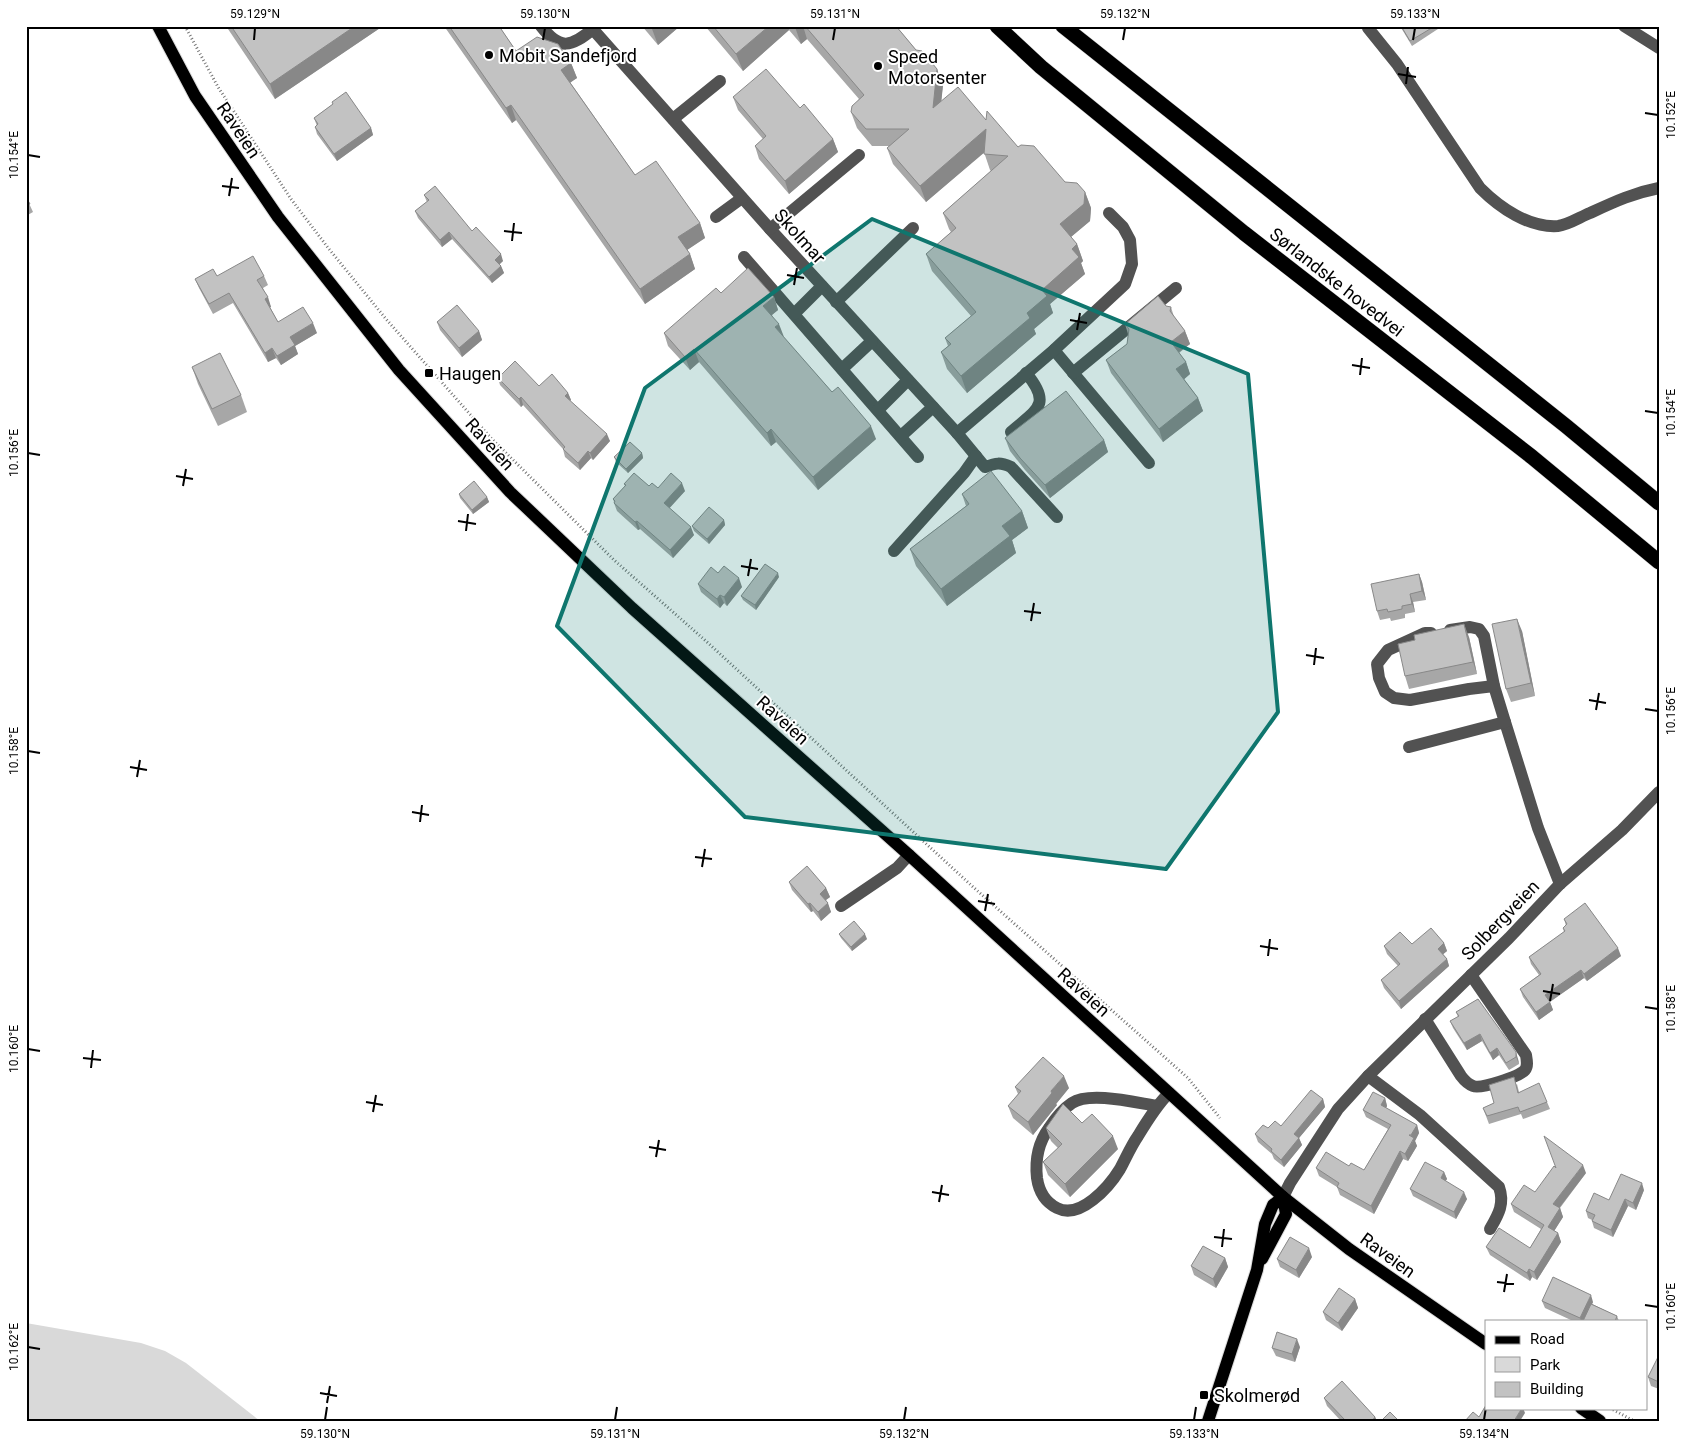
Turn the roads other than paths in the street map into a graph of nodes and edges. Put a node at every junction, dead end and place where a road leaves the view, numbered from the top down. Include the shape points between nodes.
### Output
1 (158, 26) edge
2 (541, 26) edge
3 (997, 26) edge
4 (1062, 26) edge
5 (1624, 26) edge
6 (592, 28) edge
7 (1368, 28) dead end
8 (1659, 48) edge
9 (720, 81) dead end
10 (673, 119) junction
11 (859, 154) dead end
12 (1659, 188) edge
13 (742, 198) junction
14 (1109, 212) dead end
15 (716, 217) dead end
16 (914, 228) dead end
17 (770, 229) junction
18 (744, 257) dead end
19 (822, 286) junction
20 (1176, 288) dead end
21 (836, 302) junction
22 (794, 314) junction
23 (872, 341) junction
24 (1054, 350) junction
25 (842, 369) junction
26 (1026, 373) junction
27 (1073, 373) junction
28 (908, 380) junction
29 (933, 407) junction
30 (878, 410) junction
31 (1011, 432) edge
32 (957, 433) junction
33 (900, 436) junction
34 (976, 456) junction
35 (918, 457) dead end
36 (1149, 463) dead end
37 (1659, 504) edge
38 (1057, 517) dead end
39 (894, 551) dead end
40 (1659, 562) edge
41 (1494, 686) junction
42 (1505, 722) junction
43 (1409, 747) dead end
44 (1659, 792) edge
45 (909, 855) junction
46 (1560, 884) junction
47 (841, 906) dead end
48 (1471, 975) junction
49 (1425, 1020) junction
50 (1368, 1076) junction
51 (1169, 1093) junction
52 (1158, 1106) junction
53 (1283, 1197) junction
54 (1490, 1229) dead end
55 (1485, 1343) edge
56 (1584, 1410) edge
57 (1208, 1421) edge
58 (1600, 1421) edge

1 - 45 main road, Raveien via 195,96 278,217 400,370 490,471 632,608
2 - 6 street via 550,39 572,44
3 - 40 highway, Sørlandske hovedvei via 1041,67 1244,233 1525,451
4 - 37 highway, Sørlandske hovedvei via 1566,426
5 - 8 street
6 - 10 street, Skolmar
7 - 12 street via 1397,64 1480,188 1494,202 1528,221 1560,226 1636,193
9 - 10 street
10 - 13 street, Skolmar
11 - 17 street
13 - 15 street
13 - 17 street, Skolmar
14 - 24 street via 1130,240 1132,264 1128,278
16 - 21 street
17 - 19 street, Skolmar
18 - 22 street
19 - 21 street, Skolmar
19 - 22 street
20 - 27 street
21 - 23 street, Skolmar
22 - 25 street
23 - 25 street
23 - 28 street, Skolmar
24 - 26 street
24 - 27 street
25 - 30 street
26 - 31 street via 1037,385 1041,401
26 - 32 street
27 - 36 street
28 - 29 street, Skolmar
28 - 30 street
29 - 32 street, Skolmar
29 - 33 street
30 - 33 street
32 - 34 street, Skolmar
33 - 35 street
34 - 38 street, Skolmar via 985,467 996,463 1011,467
34 - 39 street
41 - 41 street via 1484,636 1479,629 1470,627 1424,633 1388,650 1376,664 1385,692 1394,698 1410,700
41 - 42 street
42 - 43 street
42 - 46 street via 1538,828
44 - 46 street, Solbergveien via 1622,830
45 - 47 street via 897,868
45 - 51 main road, Raveien
46 - 48 street, Solbergveien
48 - 49 street, Solbergveien
48 - 49 street via 1526,1056 1523,1073 1481,1086 1468,1084
49 - 50 street, Solbergveien
50 - 53 street, Solbergveien via 1338,1109
50 - 54 street via 1420,1115 1499,1187 1502,1203
51 - 52 street
51 - 53 main road, Raveien
52 - 52 street via 1103,1097 1073,1102 1050,1125 1038,1151 1038,1185 1046,1201 1060,1210 1075,1211 1094,1198 1114,1177
53 - 55 main road, Raveien via 1349,1250
53 - 57 main road via 1286,1214 1256,1270
56 - 58 main road

